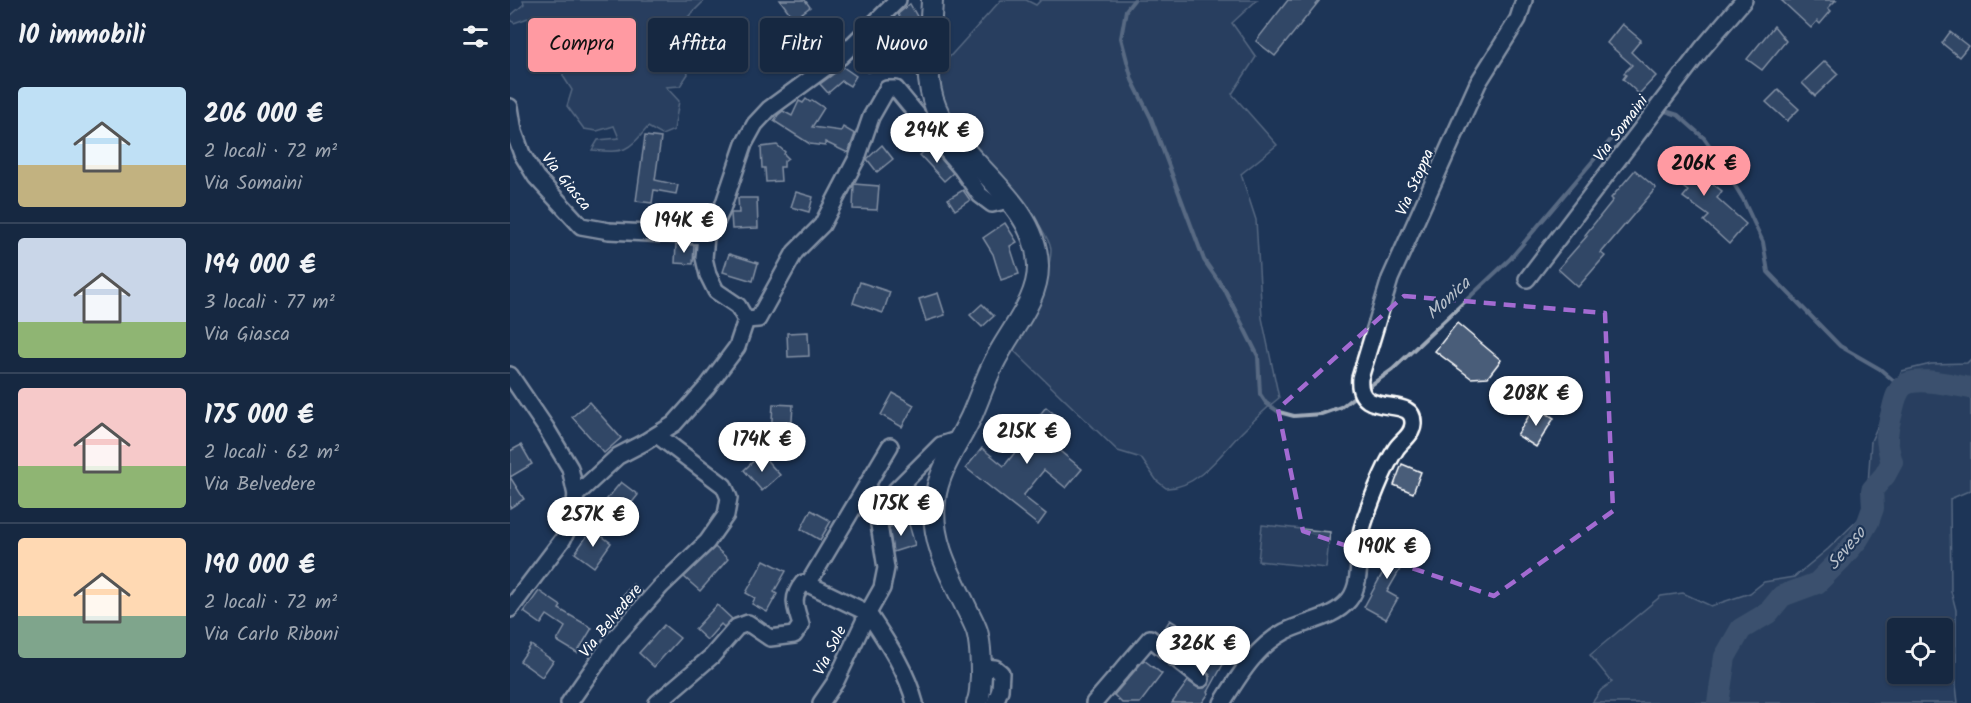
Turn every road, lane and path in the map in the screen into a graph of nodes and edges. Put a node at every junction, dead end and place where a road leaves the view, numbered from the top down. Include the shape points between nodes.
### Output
1 (898, 0) edge
2 (932, 0) edge
3 (1524, 0) edge
4 (1744, 0) edge
5 (510, 107) edge
6 (1010, 201) junction
7 (706, 236) junction
8 (1527, 279) dead end
9 (746, 320) junction
10 (510, 375) edge
11 (657, 435) junction
12 (960, 439) junction
13 (890, 446) dead end
14 (576, 495) junction
15 (808, 584) junction
16 (510, 609) edge
17 (868, 613) junction
18 (981, 667) junction
19 (1202, 679) dead end
20 (569, 703) edge
21 (657, 703) edge
22 (821, 703) edge
23 (915, 703) edge
24 (977, 703) edge
25 (995, 703) edge
26 (1094, 703) edge
27 (1222, 703) edge

1 - 7 street via 840,57 769,109 755,124 744,144 721,213
2 - 6 main road via 929,70 936,108 956,138
3 - 27 street, Via Stoppa via 1518,19 1478,83 1390,279 1360,378 1363,393 1375,405 1402,407 1410,412 1413,421 1412,431 1396,449 1362,530 1355,589 1350,600 1331,614 1268,642 1247,664
4 - 8 street, Via Somaini via 1702,49
5 - 7 street, Via Giasca via 514,132 527,162 581,226
6 - 9 street via 992,204 980,195 902,94 887,89 822,225 795,252 758,319
6 - 12 main road via 1034,242 1038,266 1035,285
7 - 9 street via 704,258 708,275 716,291 738,306
9 - 11 street via 737,347 707,387 674,424
10 - 14 street via 570,468
11 - 14 street via 618,456
11 - 20 street, Via Belvedere via 724,486 729,498 726,515 707,542 613,640
12 - 17 street via 941,444 884,506 879,525 886,568 882,588
12 - 18 main road via 943,473 935,498 934,519 945,564 977,632
13 - 15 street
14 - 16 street via 563,539
15 - 17 street
15 - 21 street via 803,583 796,591 794,607 801,625 794,635 770,638 748,623 736,627 712,656
17 - 22 street, Via Sole via 836,681
17 - 23 street via 900,663
18 - 24 main road
18 - 25 street via 995,668 1000,673
19 - 26 street via 1150,638

